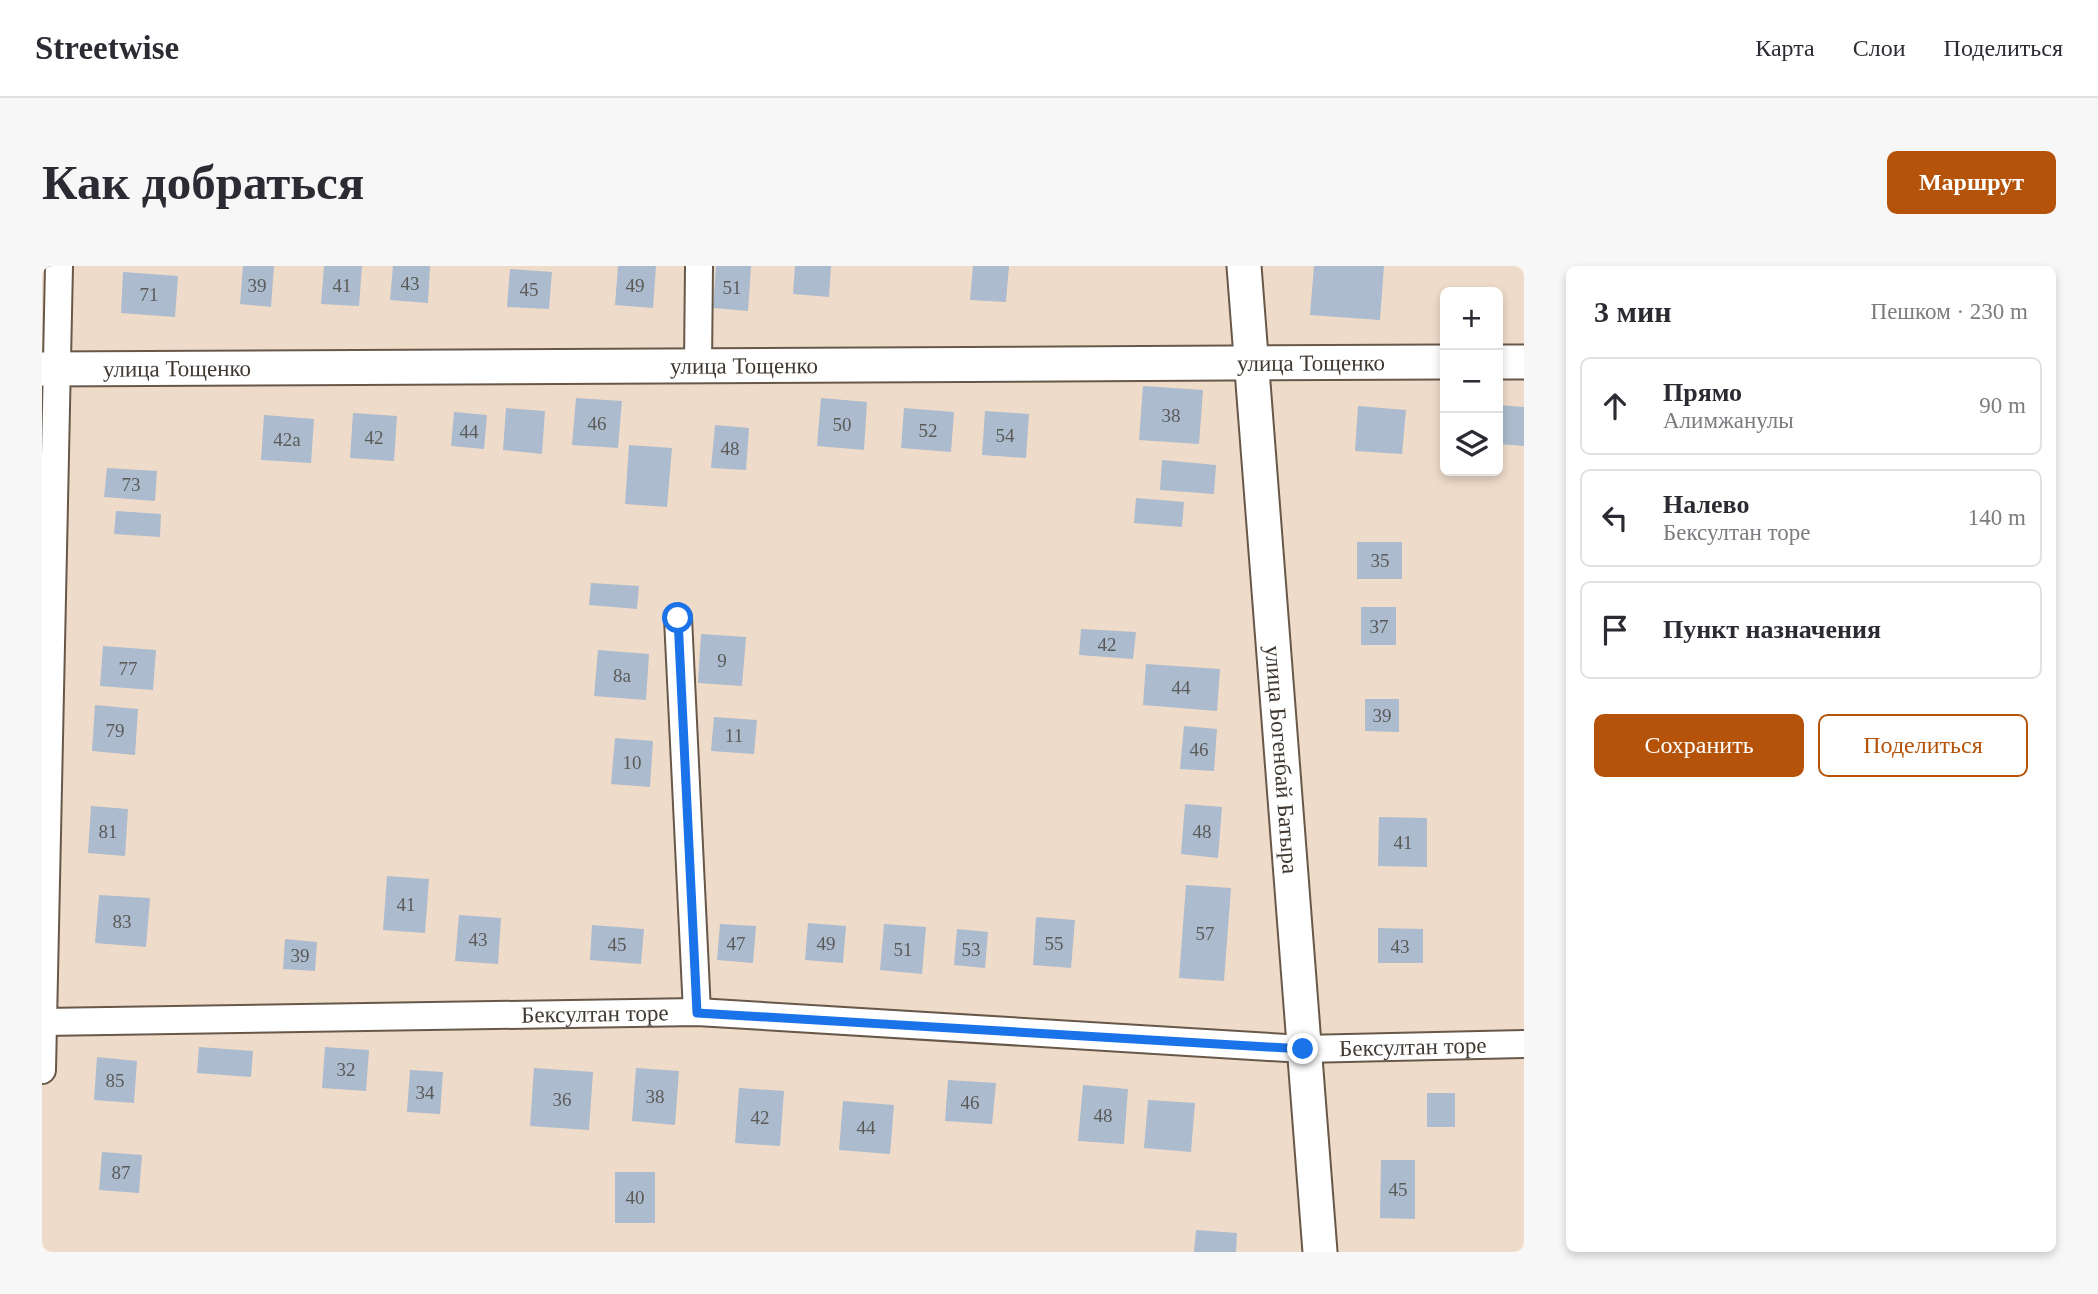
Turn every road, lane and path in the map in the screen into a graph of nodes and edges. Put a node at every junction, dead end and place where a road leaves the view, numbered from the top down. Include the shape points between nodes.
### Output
1 (60, 266) edge
2 (699, 266) edge
3 (1244, 266) edge
4 (1250, 361) junction
5 (1440, 362) edge
6 (1503, 362) edge
7 (1524, 362) edge
8 (698, 364) junction
9 (49, 369) edge
10 (678, 618) dead end
11 (697, 1013) junction
12 (43, 1022) edge
13 (1524, 1044) edge
14 (1303, 1049) junction
15 (42, 1070) edge
16 (1320, 1252) edge

1 - 9 street
2 - 8 street
3 - 4 street, улица Богенбай Батыра
4 - 5 street, улица Тощенко
4 - 8 street, улица Тощенко
4 - 14 street, улица Богенбай Батыра
6 - 7 street
8 - 9 street, улица Тощенко
9 - 12 street
10 - 11 street
11 - 12 street, Бексултан торе
11 - 14 street, Бексултан торе
12 - 15 street
13 - 14 street, Бексултан торе
14 - 16 street, улица Богенбай Батыра

